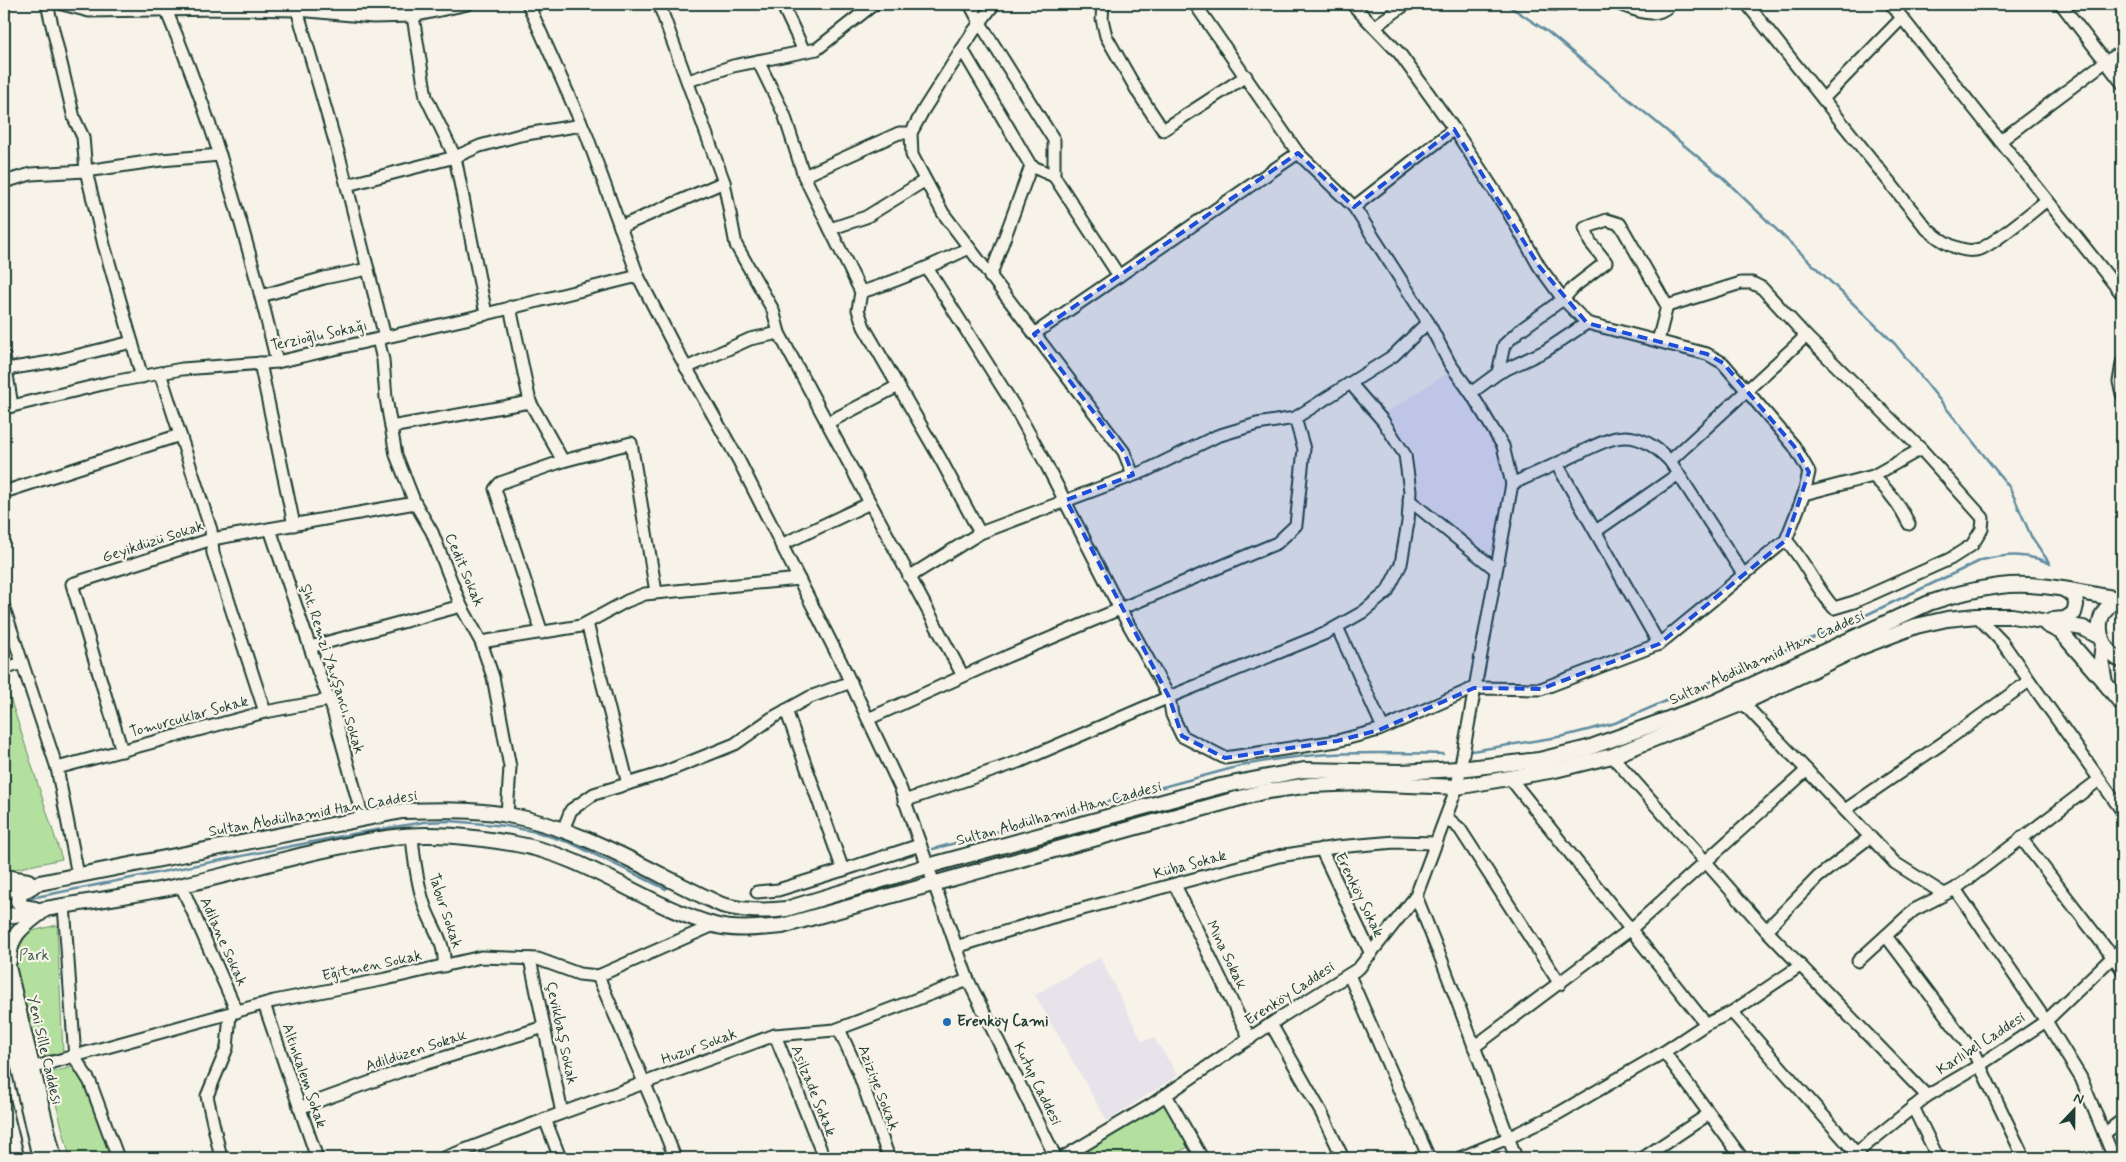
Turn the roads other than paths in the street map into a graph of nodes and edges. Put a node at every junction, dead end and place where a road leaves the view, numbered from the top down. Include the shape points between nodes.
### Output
1 (47, 4) edge
2 (62, 4) edge
3 (468, 4) edge
4 (528, 4) edge
5 (659, 4) edge
6 (782, 4) edge
7 (874, 4) edge
8 (970, 4) edge
9 (994, 4) edge
10 (1103, 4) edge
11 (1195, 4) edge
12 (1352, 4) edge
13 (1406, 4) edge
14 (1549, 4) edge
15 (1564, 4) edge
16 (1619, 4) edge
17 (1671, 4) edge
18 (1747, 4) edge
19 (1890, 4) edge
20 (2061, 4) edge
21 (166, 7) edge
22 (296, 7) edge
23 (412, 10) edge
24 (1902, 18) junction
25 (980, 23) junction
26 (1374, 26) junction
27 (962, 49) junction
28 (804, 51) junction
29 (2122, 52) edge
30 (758, 61) junction
31 (2105, 62) junction
32 (1246, 76) junction
33 (688, 81) junction
34 (2122, 84) edge
35 (1823, 99) junction
36 (582, 125) junction
37 (1454, 129) junction
38 (911, 133) junction
39 (2000, 141) junction
40 (1298, 153) junction
41 (220, 155) junction
42 (455, 157) junction
43 (1031, 166) junction
44 (86, 171) junction
45 (804, 176) junction
46 (1054, 176) junction
47 (924, 181) junction
48 (4, 182) edge
49 (724, 182) junction
50 (347, 185) junction
51 (2047, 200) junction
52 (1354, 207) junction
53 (620, 228) junction
54 (830, 229) junction
55 (969, 248) junction
56 (927, 268) junction
57 (368, 269) junction
58 (638, 276) junction
59 (1119, 276) junction
60 (990, 277) junction
61 (861, 292) junction
62 (2122, 294) edge
63 (261, 296) junction
64 (1563, 299) junction
65 (1668, 306) junction
66 (510, 307) junction
67 (486, 314) junction
68 (1428, 322) junction
69 (1587, 323) junction
70 (779, 333) junction
71 (1034, 334) junction
72 (1806, 336) junction
73 (382, 338) junction
74 (1658, 341) junction
75 (132, 342) junction
76 (4, 356) edge
77 (277, 362) junction
78 (260, 363) junction
79 (2122, 363) edge
80 (686, 368) junction
81 (6, 369) junction
82 (160, 373) junction
83 (1498, 373) junction
84 (142, 376) junction
85 (1352, 384) junction
86 (898, 386) junction
87 (1748, 391) junction
88 (1471, 393) junction
89 (2122, 394) edge
90 (530, 402) junction
91 (8, 407) edge
92 (1295, 418) junction
93 (827, 423) junction
94 (391, 427) junction
95 (180, 436) junction
96 (1921, 449) junction
97 (1670, 461) junction
98 (563, 462) junction
99 (1557, 464) junction
100 (1133, 475) junction
101 (1678, 475) junction
102 (1873, 476) junction
103 (1512, 484) junction
104 (4, 492) edge
105 (1804, 494) junction
106 (1066, 500) junction
107 (1409, 500) junction
108 (415, 503) junction
109 (870, 503) junction
110 (1909, 524) dead end
111 (294, 525) junction
112 (270, 529) junction
113 (1596, 531) junction
114 (980, 533) junction
115 (212, 539) junction
116 (1786, 540) junction
117 (781, 544) junction
118 (1495, 569) junction
119 (1743, 574) junction
120 (909, 577) junction
121 (799, 579) junction
122 (2065, 590) junction
123 (656, 592) junction
124 (2121, 598) edge
125 (461, 606) junction
126 (4, 608) edge
127 (1120, 609) junction
128 (1977, 616) junction
129 (2038, 620) junction
130 (587, 623) junction
131 (1337, 627) junction
132 (542, 633) junction
133 (2102, 640) junction
134 (481, 642) junction
135 (1659, 644) junction
136 (310, 647) junction
137 (2122, 662) edge
138 (22, 663) junction
139 (4, 669) edge
140 (963, 676) junction
141 (2029, 680) junction
142 (851, 682) junction
143 (2104, 683) junction
144 (1474, 688) junction
145 (1169, 697) junction
146 (329, 700) junction
147 (1743, 703) junction
148 (2122, 704) edge
149 (786, 710) junction
150 (264, 712) junction
151 (868, 719) junction
152 (1383, 728) junction
153 (122, 751) junction
154 (1612, 756) junction
155 (57, 768) junction
156 (1459, 769) junction
157 (1807, 770) junction
158 (1510, 778) junction
159 (2099, 780) junction
160 (628, 784) junction
161 (1457, 787) junction
162 (904, 801) junction
163 (1845, 810) junction
164 (2122, 811) edge
165 (507, 815) junction
166 (1446, 817) junction
167 (363, 819) junction
168 (563, 830) junction
169 (412, 836) junction
170 (1870, 837) junction
171 (2021, 838) junction
172 (1436, 843) junction
173 (920, 845) junction
174 (1321, 850) junction
175 (1706, 861) junction
176 (928, 866) junction
177 (843, 870) junction
178 (78, 875) junction
179 (4, 877) edge
180 (44, 882) junction
181 (934, 884) junction
182 (181, 885) junction
183 (1175, 885) junction
184 (4, 890) edge
185 (757, 892) dead end
186 (1949, 892) junction
187 (1416, 896) junction
188 (64, 905) junction
189 (47, 908) junction
190 (4, 917) edge
191 (714, 925) junction
192 (1631, 929) junction
193 (1766, 930) junction
194 (1886, 936) junction
195 (956, 947) junction
196 (2122, 948) edge
197 (4, 950) edge
198 (1371, 954) junction
199 (2113, 957) junction
200 (530, 959) junction
201 (1858, 961) dead end
202 (444, 966) junction
203 (1800, 966) junction
204 (2122, 969) edge
205 (9, 972) junction
206 (1349, 975) junction
207 (598, 976) junction
208 (968, 980) junction
209 (1560, 984) junction
210 (4, 1003) edge
211 (264, 1004) junction
212 (1732, 1012) junction
213 (234, 1013) junction
214 (2046, 1021) junction
215 (1271, 1024) junction
216 (1706, 1024) junction
217 (544, 1027) junction
218 (839, 1029) junction
219 (775, 1035) junction
220 (1250, 1039) junction
221 (1474, 1048) junction
222 (1664, 1052) junction
223 (75, 1058) junction
224 (1980, 1065) junction
225 (31, 1068) junction
226 (643, 1083) junction
227 (1166, 1094) junction
228 (1927, 1096) junction
229 (4, 1101) edge
230 (1913, 1107) junction
231 (299, 1108) junction
232 (562, 1113) junction
233 (1709, 1114) junction
234 (545, 1119) junction
235 (2122, 1120) edge
236 (2104, 1134) junction
237 (1508, 1138) junction
238 (1854, 1156) edge
239 (18, 1158) edge
240 (40, 1158) edge
241 (54, 1158) edge
242 (118, 1158) edge
243 (221, 1158) edge
244 (316, 1158) edge
245 (444, 1158) edge
246 (560, 1158) edge
247 (675, 1158) edge
248 (824, 1158) edge
249 (889, 1158) edge
250 (1056, 1158) edge
251 (1062, 1158) edge
252 (1202, 1158) edge
253 (1343, 1158) edge
254 (1429, 1158) edge
255 (1460, 1158) edge
256 (1516, 1158) edge
257 (1643, 1158) edge
258 (1742, 1158) edge
259 (1938, 1158) edge
260 (2024, 1158) edge
261 (2114, 1158) edge

1 - 44 street via 74,118 83,137
2 - 21 street via 89,11
3 - 23 street
4 - 36 street, Kutup Caddesi
5 - 33 street
6 - 28 street
7 - 28 street via 818,49
8 - 25 street
9 - 25 street
10 - 32 street via 1106,36 1163,130
11 - 32 street
12 - 26 street
13 - 26 street
14 - 15 street
16 - 17 street via 1646,13 1658,13
18 - 35 street
19 - 24 street
20 - 31 street
21 - 22 street
21 - 41 street
22 - 23 street via 372,17
22 - 50 street, Cedit Sokak
23 - 42 street via 426,97
24 - 35 street
24 - 39 street
25 - 27 street
25 - 46 street via 1054,140
26 - 37 street via 1400,54
27 - 38 street
27 - 43 street
28 - 30 street
29 - 31 street
30 - 33 street
30 - 45 street via 784,114
31 - 34 street
31 - 39 street
32 - 40 street
33 - 49 street
35 - 51 street via 1927,229 1952,246 1980,249
36 - 42 street via 520,135
36 - 53 street, Kutup Caddesi
37 - 52 street
37 - 64 street
38 - 45 street via 899,133
38 - 47 street via 912,155
39 - 51 street
40 - 52 street
40 - 59 street
41 - 44 street
41 - 63 street
42 - 50 street
42 - 67 street
43 - 46 street
43 - 60 street
44 - 48 street via 31,174
44 - 75 street
45 - 54 street
46 - 59 street
47 - 54 street via 866,217
47 - 55 street
49 - 53 street
49 - 70 street via 736,245 773,310
50 - 57 street, Cedit Sokak
51 - 62 street
52 - 68 street
53 - 58 street, Kutup Caddesi
54 - 61 street
55 - 56 street
55 - 60 street
56 - 61 street
56 - 106 street via 1014,406
57 - 63 street
57 - 73 street, Cedit Sokak
58 - 66 street, Terzioğlu Sokağı
58 - 80 street, Kutup Caddesi
59 - 71 street
60 - 71 street
61 - 86 street via 858,310 864,327
63 - 77 street
64 - 65 street via 1606,262 1590,242 1585,228 1607,220 1620,224
64 - 69 street
64 - 83 street via 1504,345
65 - 72 street via 1741,283 1752,283 1762,288
65 - 74 street
66 - 67 street, Terzioğlu Sokağı
66 - 90 street
67 - 73 street, Terzioğlu Sokağı
68 - 85 street via 1393,356
68 - 88 street via 1450,364
69 - 74 street
69 - 83 street via 1545,351
70 - 80 street via 750,339
70 - 93 street
71 - 100 street via 1124,452
72 - 87 street
72 - 96 street
73 - 77 street, Terzioğlu Sokağı
73 - 94 street, Cedit Sokak
74 - 87 street via 1707,354 1723,363
75 - 81 street via 51,362
75 - 84 street
76 - 81 street
77 - 78 street, Terzioğlu Sokağı
78 - 82 street, Terzioğlu Sokağı
78 - 111 street
79 - 89 street via 2119,382
80 - 117 street, Kutup Caddesi
81 - 91 street
82 - 84 street, Terzioğlu Sokağı
82 - 95 street
83 - 88 street
84 - 91 street, Terzioğlu Sokağı
85 - 92 street
85 - 107 street via 1383,421 1405,455
86 - 93 street
86 - 114 street
87 - 97 street
87 - 105 street via 1794,446 1809,472
88 - 103 street via 1503,446
90 - 94 street
90 - 98 street
92 - 100 street via 1257,424 1218,436
92 - 127 street via 1304,449 1296,525 1277,543
93 - 109 street
94 - 108 street, Cedit Sokak via 396,454
95 - 104 street
95 - 115 street
96 - 102 street
96 - 116 street via 1983,518 1982,528 1972,545 1950,560 1834,608
97 - 99 street via 1655,446 1633,437 1611,438
97 - 101 street
98 - 123 street via 631,442
98 - 132 street via 500,483 495,489
99 - 103 street
99 - 113 street
100 - 106 street
101 - 113 street
101 - 119 street
102 - 105 street
102 - 110 street via 1887,489
103 - 118 street, Erenköy Caddesi
105 - 116 street
106 - 114 street
106 - 127 street
107 - 118 street
107 - 131 street via 1400,564 1387,592 1363,612
108 - 111 street, Geyikdüzü Sokak
108 - 125 street, Cedit Sokak via 432,532
109 - 117 street
109 - 120 street
111 - 112 street, Geyikdüzü Sokak
112 - 115 street, Geyikdüzü Sokak
112 - 136 street, Şht. Remzi Yavşancı Sokak
113 - 135 street
114 - 120 street
115 - 150 street via 213,553
115 - 153 street, Geyikdüzü Sokak via 72,584
116 - 119 street
117 - 121 street, Kutup Caddesi
118 - 144 street, Erenköy Caddesi
119 - 135 street
120 - 140 street
121 - 123 street
121 - 142 street, Kutup Caddesi
122 - 124 main road, Sultan Abdülhamid Han Caddesi
122 - 129 main road via 2075,596 2074,613 2065,620
122 - 156 main road, Sultan Abdülhamid Han Caddesi via 2001,586 1955,594 1715,702 1629,734 1539,760
123 - 130 street via 627,600
124 - 133 main road via 2103,614 2100,625
125 - 134 street, Cedit Sokak
125 - 136 street
126 - 138 street
127 - 140 street
127 - 145 street
128 - 129 main road, Sultan Abdülhamid Han Caddesi
128 - 141 street via 2002,642
128 - 147 main road, Sultan Abdülhamid Han Caddesi via 1916,626
129 - 133 main road, Sultan Abdülhamid Han Caddesi via 2083,628
129 - 143 main road via 2061,632
130 - 132 street
130 - 160 street
131 - 145 street
131 - 152 street
132 - 134 street
133 - 137 main road via 2112,656
133 - 143 main road
134 - 165 street, Cedit Sokak via 492,678 510,767
135 - 144 street via 1541,689
136 - 146 street, Şht. Remzi Yavşancı Sokak
138 - 139 street
138 - 155 street
140 - 151 street
141 - 159 street
141 - 163 street
142 - 149 street
142 - 151 street, Kutup Caddesi
143 - 148 main road
144 - 152 street
144 - 156 street, Erenköy Caddesi
145 - 152 street via 1172,715 1182,736 1225,758 1337,741
145 - 162 street via 1021,761
146 - 150 street, Tomurcuklar Sokak
146 - 167 street, Şht. Remzi Yavşancı Sokak
147 - 154 main road, Sultan Abdülhamid Han Caddesi
147 - 157 street
149 - 160 street via 735,744
149 - 177 street
150 - 153 street, Tomurcuklar Sokak
151 - 162 street, Kutup Caddesi
153 - 155 street, Tomurcuklar Sokak
154 - 158 main road, Sultan Abdülhamid Han Caddesi
154 - 175 street
155 - 178 street
156 - 161 street, Erenköy Caddesi
156 - 176 main road, Sultan Abdülhamid Han Caddesi via 1400,772 1304,770 1221,786
157 - 163 street
157 - 175 street
158 - 161 main road, Sultan Abdülhamid Han Caddesi
158 - 192 street
159 - 164 street
159 - 171 street
160 - 168 street via 594,794 572,810
161 - 166 street, Erenköy Caddesi
161 - 181 main road, Sultan Abdülhamid Han Caddesi via 1310,785 1262,792
162 - 173 street, Kutup Caddesi
163 - 170 street
165 - 167 main road, Sultan Abdülhamid Han Caddesi via 432,810 402,811
165 - 168 main road, Sultan Abdülhamid Han Caddesi
166 - 172 street, Erenköy Caddesi
166 - 209 street via 1460,829
167 - 178 main road, Sultan Abdülhamid Han Caddesi
168 - 176 main road, Sultan Abdülhamid Han Caddesi via 722,905 752,911 786,908
169 - 182 main road, Sultan Abdülhamid Han Caddesi via 328,850
169 - 191 main road, Sultan Abdülhamid Han Caddesi via 489,840 550,853
169 - 202 street, Tabur Sokak via 415,868 425,906 445,955
170 - 186 street via 1895,863
170 - 193 street via 1818,877
171 - 186 street
171 - 199 street
172 - 174 street, Küba Sokak via 1395,842
172 - 187 street, Erenköy Caddesi
173 - 176 street, Kutup Caddesi
173 - 177 street
174 - 183 street, Küba Sokak via 1279,856
174 - 198 street, Erenköy Sokak
175 - 192 street
175 - 193 street
176 - 181 street, Kutup Caddesi
177 - 185 street via 778,890
178 - 180 main road, Sultan Abdülhamid Han Caddesi
179 - 180 main road
180 - 184 main road, Sultan Abdülhamid Han Caddesi
180 - 189 main road via 24,890 18,901 27,909
181 - 191 main road, Sultan Abdülhamid Han Caddesi via 782,926 738,929
181 - 195 street, Kutup Caddesi
182 - 188 main road, Sultan Abdülhamid Han Caddesi
182 - 213 street, Adilane Sokak
183 - 195 street, Küba Sokak via 1049,918
183 - 220 street, Mina Sokak
186 - 194 street via 1914,910
186 - 214 street
187 - 198 street, Erenköy Caddesi
187 - 221 street
188 - 189 main road, Sultan Abdülhamid Han Caddesi
188 - 223 street
189 - 190 main road, Sultan Abdülhamid Han Caddesi
189 - 205 main road via 14,936
191 - 207 street
192 - 209 street
192 - 216 street
193 - 203 street
194 - 201 street
194 - 224 street
195 - 208 street, Kutup Caddesi
196 - 199 street, Karlıbel Caddesi
197 - 205 main road, Yeni Sille Caddesi
198 - 206 street, Erenköy Caddesi
199 - 204 street
199 - 214 street, Karlıbel Caddesi
200 - 202 street, Eğitmen Sokak via 481,957
200 - 207 street, Eğitmen Sokak via 579,974
200 - 217 street, Çevikbaş Sokak
202 - 211 street, Eğitmen Sokak
203 - 212 street
203 - 228 street
205 - 225 main road, Yeni Sille Caddesi
206 - 215 street, Erenköy Caddesi
206 - 254 street
207 - 226 street
208 - 218 street, Huzur Sokak
208 - 250 street, Kutup Caddesi
209 - 221 street
210 - 240 main road, Yeni Sille Caddesi
211 - 213 street, Eğitmen Sokak
211 - 231 street, Altınkalem Sokak
212 - 216 street
212 - 238 street
213 - 223 street, Eğitmen Sokak
213 - 243 street via 227,1048 207,1096
214 - 224 street, Karlıbel Caddesi
214 - 236 street via 2081,1078
215 - 220 street, Erenköy Caddesi
215 - 253 street
216 - 222 street
217 - 231 street, Adildüzen Sokak via 401,1071
217 - 232 street, Çevikbaş Sokak
218 - 219 street, Huzur Sokak
218 - 249 street, Aziziye Sokak via 858,1071
219 - 226 street, Huzur Sokak
219 - 248 street, Asilzade Sokak
220 - 227 street, Erenköy Caddesi
221 - 237 street
222 - 233 street
222 - 237 street via 1559,1113
223 - 225 street, Eğitmen Sokak
223 - 242 street via 90,1082
224 - 228 street, Karlıbel Caddesi
224 - 260 street
225 - 241 main road, Yeni Sille Caddesi
226 - 232 street, Huzur Sokak
226 - 247 street via 656,1107
227 - 251 street, Erenköy Caddesi
227 - 252 street
228 - 230 street, Karlıbel Caddesi
229 - 239 street
230 - 238 street, Karlıbel Caddesi
230 - 259 street
231 - 244 street, Altınkalem Sokak
232 - 234 street, Huzur Sokak
233 - 257 street
233 - 258 street
234 - 245 street, Huzur Sokak
234 - 246 street
235 - 236 street
236 - 261 street
237 - 255 street
237 - 256 street

